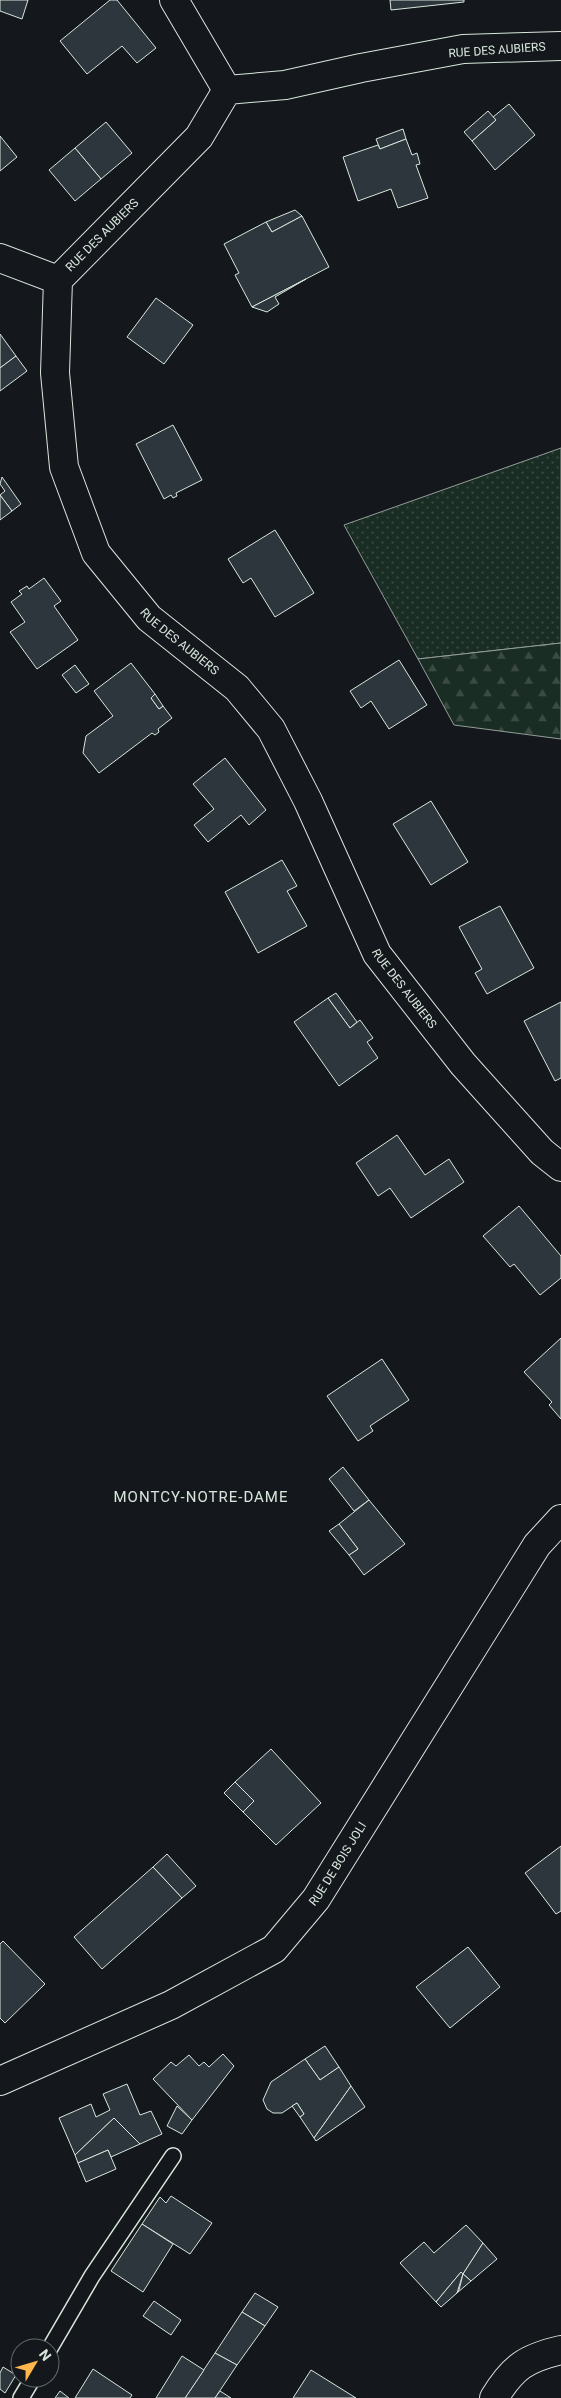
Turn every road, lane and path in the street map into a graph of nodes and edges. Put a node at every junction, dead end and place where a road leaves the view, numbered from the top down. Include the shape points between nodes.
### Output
1 (174, 0) edge
2 (561, 46) edge
3 (227, 90) junction
4 (0, 258) edge
5 (58, 280) junction
6 (561, 1167) edge
7 (561, 1520) edge
8 (0, 2082) edge
9 (174, 2156) dead end
10 (56, 2338) edge
11 (561, 2350) edge
12 (494, 2398) edge

1 - 3 street
2 - 3 street, RUE DES AUBIERS via 463,49 285,85
3 - 5 street, RUE DES AUBIERS via 199,137
4 - 5 street
5 - 6 street, RUE DES AUBIERS via 55,373 64,467 96,553 149,618 237,688 271,729 308,801 377,954 463,1064 542,1152
7 - 8 street, RUE DE BOIS JOLI via 537,1545 316,1899 274,1949 171,2005
9 - 10 lane via 92,2276
11 - 12 street via 538,2355 509,2374

